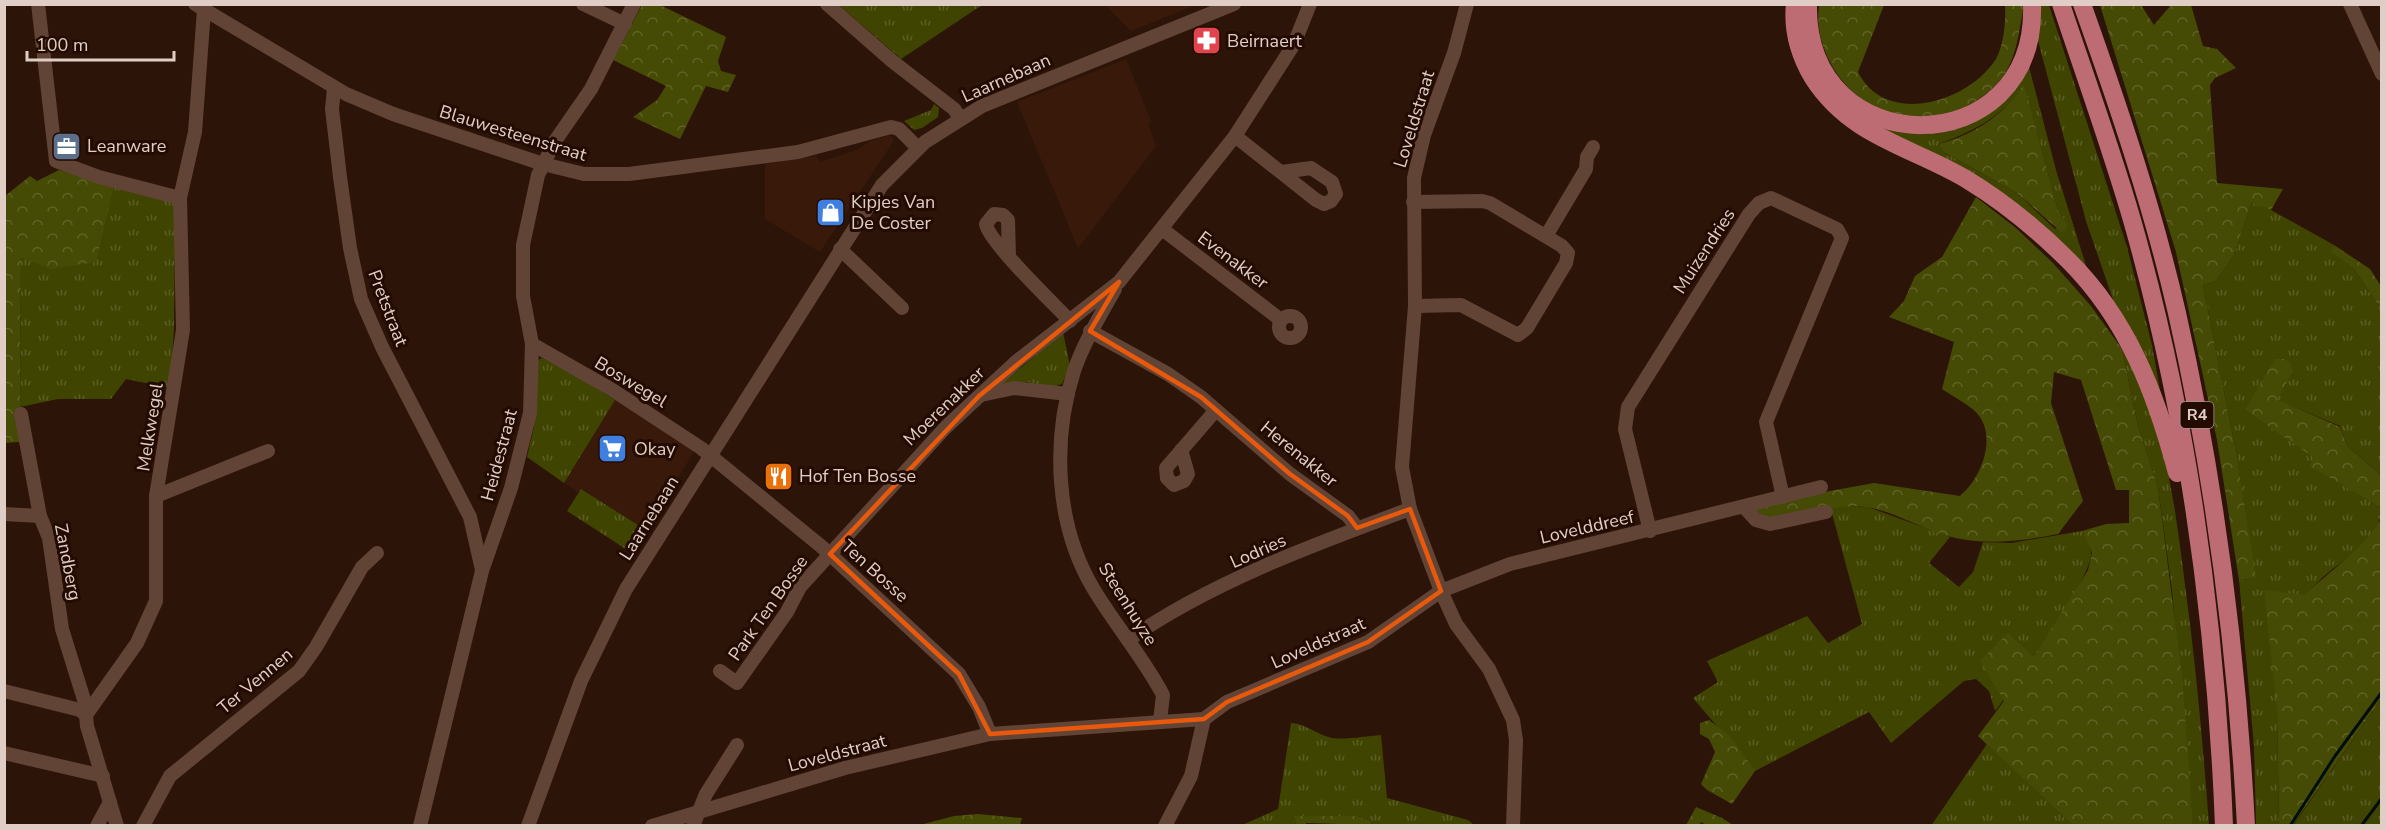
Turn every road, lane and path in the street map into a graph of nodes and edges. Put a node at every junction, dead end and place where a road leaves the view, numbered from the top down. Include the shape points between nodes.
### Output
1 (38, 4) edge
2 (583, 4) edge
3 (634, 4) edge
4 (827, 4) edge
5 (1234, 4) edge
6 (1299, 4) edge
7 (1467, 4) edge
8 (1795, 4) edge
9 (1808, 4) edge
10 (2032, 4) edge
11 (2061, 4) edge
12 (2082, 4) edge
13 (2350, 4) edge
14 (199, 7) edge
15 (1307, 11) edge
16 (625, 24) junction
17 (2382, 74) edge
18 (334, 89) junction
19 (960, 118) junction
20 (1235, 136) junction
21 (915, 145) junction
22 (1593, 147) dead end
23 (543, 164) junction
24 (1282, 172) dead end
25 (180, 198) junction
26 (1413, 202) junction
27 (1162, 229) junction
28 (1546, 236) junction
29 (840, 249) junction
30 (1008, 256) dead end
31 (1119, 282) junction
32 (1415, 306) junction
33 (902, 308) dead end
34 (1281, 320) dead end
35 (1070, 321) junction
36 (1090, 331) junction
37 (532, 344) junction
38 (1068, 394) junction
39 (979, 396) junction
40 (1216, 410) junction
41 (21, 414) dead end
42 (1181, 450) dead end
43 (268, 451) dead end
44 (710, 455) junction
45 (1821, 487) dead end
46 (156, 496) junction
47 (1783, 497) junction
48 (2193, 502) junction
49 (1744, 507) junction
50 (1410, 509) junction
51 (1826, 512) dead end
52 (4, 514) edge
53 (40, 516) junction
54 (472, 523) junction
55 (1357, 528) junction
56 (496, 531) junction
57 (1650, 531) junction
58 (377, 553) dead end
59 (830, 554) junction
60 (482, 571) junction
61 (1441, 591) junction
62 (1128, 640) junction
63 (720, 671) dead end
64 (737, 683) junction
65 (4, 691) edge
66 (748, 692) dead end
67 (86, 715) junction
68 (1204, 719) junction
69 (1160, 721) junction
70 (990, 734) junction
71 (737, 745) dead end
72 (4, 753) edge
73 (103, 776) junction
74 (110, 802) junction
75 (699, 810) junction
76 (668, 823) edge
77 (97, 825) edge
78 (117, 825) edge
79 (143, 825) edge
80 (420, 825) edge
81 (528, 825) edge
82 (652, 825) edge
83 (693, 825) edge
84 (1165, 825) edge
85 (1513, 825) edge
86 (2224, 825) edge
87 (2246, 825) edge

1 - 25 street via 56,161 99,177
2 - 16 street
3 - 16 street, Heidestraat
4 - 19 street
5 - 19 street, Laarnebaan
6 - 15 street, Moerenakker
7 - 26 street, Loveldstraat via 1418,154
8 - 48 highway via 1795,28 1804,60 1834,106 1875,136 1938,164 1991,195 2046,238 2092,287 2130,344 2150,385 2178,477
9 - 10 highway via 1813,50 1842,96 1872,116 1911,126 1940,125 1965,118 2004,89 2024,58
11 - 48 highway, R4 via 2132,220 2169,370
12 - 87 highway, R4 via 2124,128 2177,312 2217,521 2236,674
13 - 17 street
14 - 18 street, Blauwesteenstraat
14 - 25 street, Melkwegel via 195,132
15 - 20 street, Moerenakker via 1281,66
16 - 23 street, Heidestraat via 591,89
18 - 23 street, Blauwesteenstraat via 393,114
18 - 54 street, Pretstraat via 332,109 340,177 361,299
19 - 21 street, Laarnebaan
20 - 24 street
20 - 27 street, Moerenakker
21 - 23 street, Blauwesteenstraat via 899,129 891,127 798,152 629,174 584,174
21 - 29 street, Laarnebaan via 882,185
22 - 28 street via 1586,169
23 - 37 street, Heidestraat via 524,238 523,296
25 - 46 street, Melkwegel via 183,330
26 - 28 street via 1482,201
26 - 32 street, Loveldstraat
27 - 31 street, Moerenakker
27 - 34 street, Evenakker
28 - 32 street via 1568,254 1566,263 1527,328 1518,335 1461,305
29 - 33 street
29 - 44 street, Laarnebaan
30 - 35 street
31 - 35 street, Moerenakker
31 - 36 street, Steenhuyze
32 - 50 street, Loveldstraat via 1402,467
35 - 39 street, Moerenakker
36 - 38 street, Steenhuyze
36 - 40 street, Herenakker via 1168,374
37 - 44 street, Boswegel via 611,389
37 - 56 street, Heidestraat via 528,421
38 - 39 street via 1014,388
38 - 62 street, Steenhuyze via 1060,451 1066,513 1092,586
39 - 59 street, Moerenakker via 920,453
40 - 42 street
40 - 55 street, Herenakker via 1290,474 1348,516
41 - 53 street, Zandberg
43 - 46 street
44 - 59 street, Ten Bosse
44 - 81 street, Laarnebaan via 626,589 599,640
45 - 47 street, Lovelddreef
46 - 67 street, Melkwegel via 154,608 132,651
47 - 49 street, Lovelddreef
47 - 57 street, Muizendries via 1766,422 1842,238 1837,229 1771,198 1759,203 1749,214 1628,407 1625,429
48 - 86 highway, R4 via 2214,667
49 - 51 street via 1756,520 1770,524
49 - 57 street, Lovelddreef
50 - 55 street, Lodries
50 - 61 street, Loveldstraat
52 - 53 street
53 - 67 street, Zandberg via 49,538 62,629
54 - 56 street
54 - 60 street, Pretstraat
55 - 62 street, Lodries via 1180,606
56 - 60 street, Heidestraat
57 - 61 street, Lovelddreef via 1510,564
58 - 79 street, Ter Vennen via 362,568 299,671 170,776
59 - 64 street, Park Ten Bosse via 800,587 788,612
59 - 70 street, Ten Bosse via 959,674
60 - 80 street, Heidestraat
61 - 68 street, Loveldstraat via 1368,642 1227,702
61 - 85 street via 1456,624 1489,669 1513,720
62 - 69 street, Steenhuyze via 1163,695
63 - 64 street, Park Ten Bosse
64 - 66 street, Park Ten Bosse
65 - 67 street
67 - 73 street
68 - 69 street, Loveldstraat
68 - 84 street via 1191,776
69 - 70 street, Loveldstraat
70 - 75 street, Loveldstraat via 845,768
71 - 75 street
72 - 73 street
73 - 74 street
74 - 77 street
74 - 78 street
75 - 76 street, Loveldstraat
75 - 83 street
76 - 82 street, Loveldstraat

